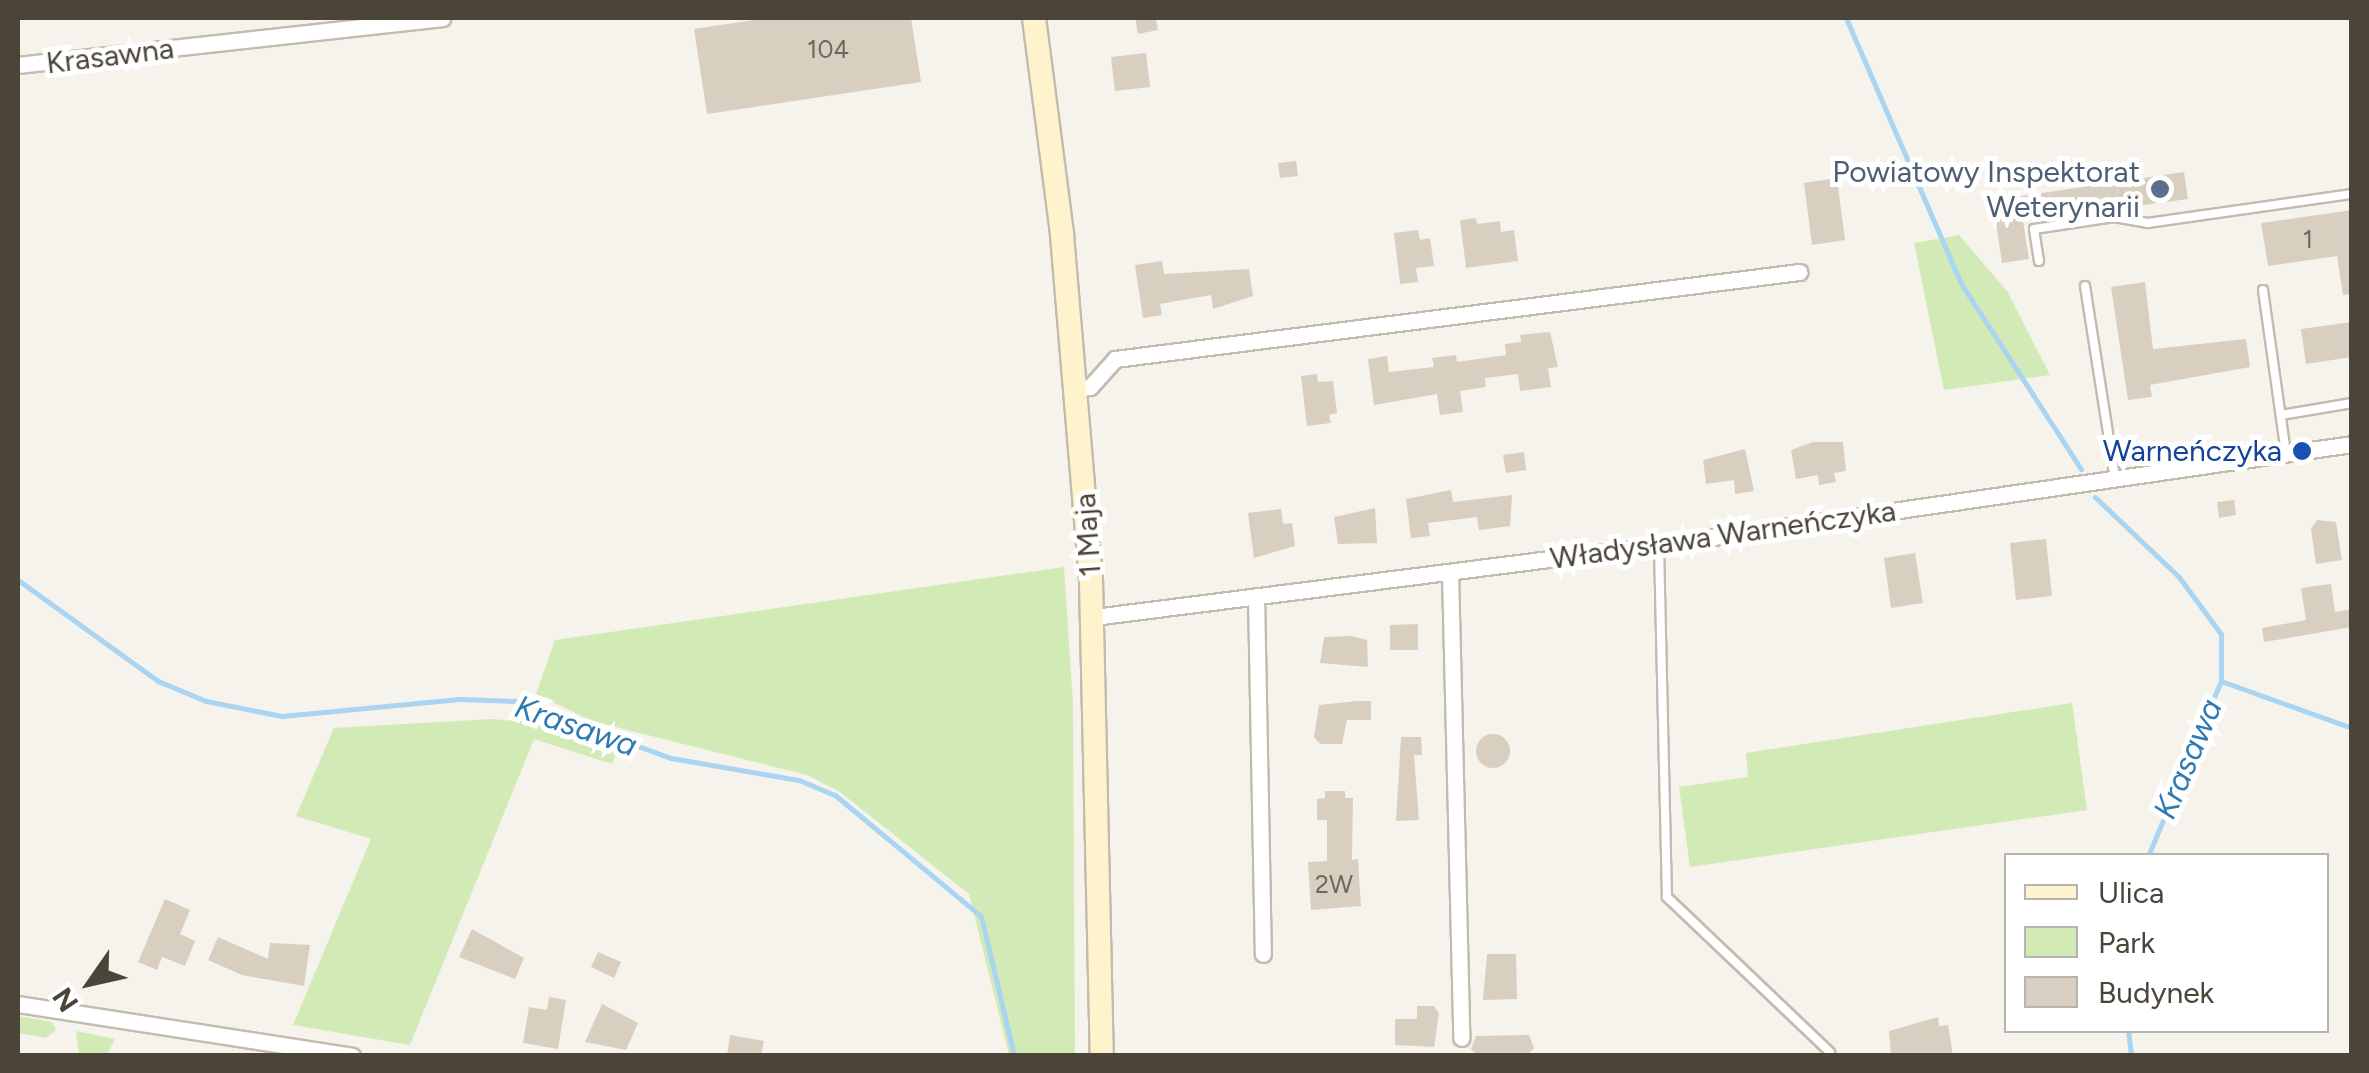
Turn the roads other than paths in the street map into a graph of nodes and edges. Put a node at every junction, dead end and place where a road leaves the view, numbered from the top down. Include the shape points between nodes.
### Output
1 (442, 18) edge
2 (1034, 18) edge
3 (18, 64) edge
4 (2352, 194) edge
5 (2040, 261) dead end
6 (1799, 272) dead end
7 (2085, 286) dead end
8 (2263, 290) dead end
9 (1077, 388) junction
10 (2352, 402) edge
11 (2281, 415) junction
12 (2352, 444) edge
13 (2286, 454) junction
14 (2115, 478) junction
15 (1660, 545) junction
16 (1450, 572) junction
17 (1256, 596) junction
18 (1094, 617) junction
19 (1263, 954) dead end
20 (18, 1004) edge
21 (236, 1036) junction
22 (1461, 1038) dead end
23 (1830, 1052) dead end
24 (231, 1056) edge
25 (352, 1056) edge
26 (1102, 1056) edge

1 - 3 street, Krasawna
2 - 9 main road, 1 Maja
4 - 5 lane via 2148,223 2114,217 2034,229
6 - 9 street via 1115,359 1090,387
7 - 14 lane
8 - 11 lane
9 - 18 main road, 1 Maja
10 - 11 lane
11 - 13 lane
12 - 13 street, Władysława Warneńczyka
13 - 14 street, Władysława Warneńczyka
14 - 15 street, Władysława Warneńczyka
15 - 16 street, Władysława Warneńczyka
15 - 23 lane via 1667,897
16 - 17 street, Władysława Warneńczyka
16 - 22 street
17 - 18 street, Władysława Warneńczyka
17 - 19 street
18 - 26 main road, 1 Maja
20 - 21 street
21 - 24 street
21 - 25 street

